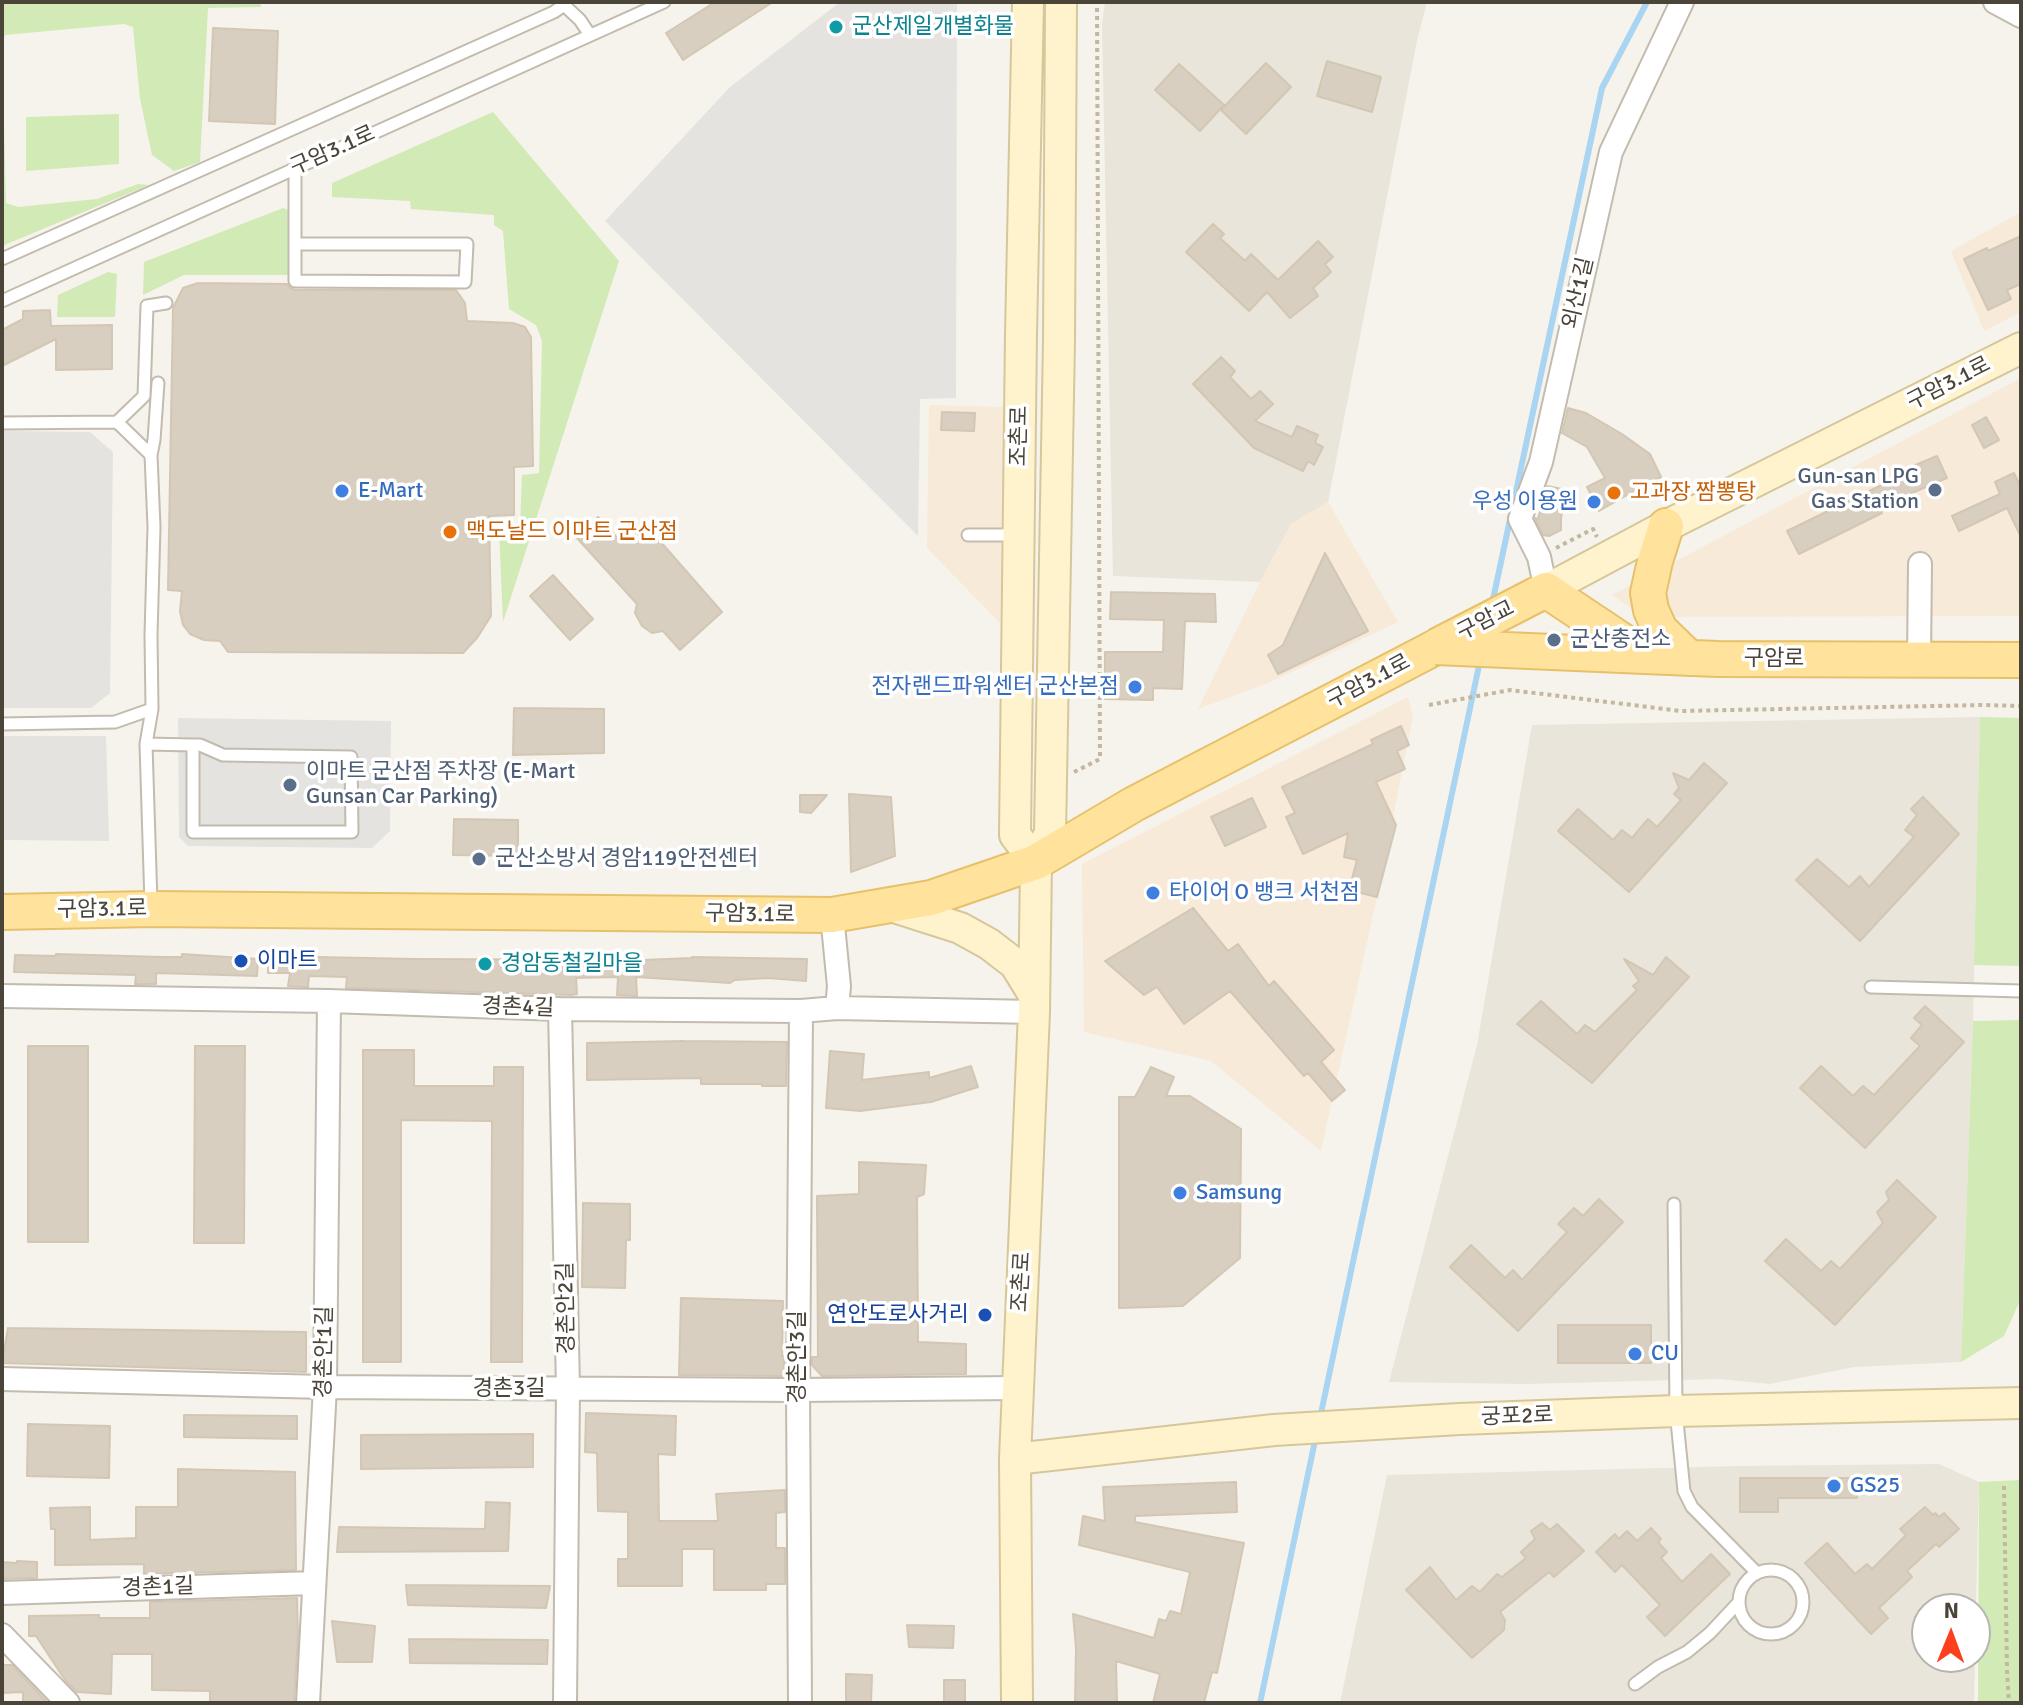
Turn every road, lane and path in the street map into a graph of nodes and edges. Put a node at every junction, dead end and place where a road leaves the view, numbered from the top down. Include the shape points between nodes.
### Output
1 (664, 2) edge
2 (1028, 2) edge
3 (1061, 2) edge
4 (1072, 2) edge
5 (1097, 2) edge
6 (1682, 2) edge
7 (1995, 2) edge
8 (2021, 16) edge
9 (590, 35) junction
10 (1061, 36) junction
11 (295, 168) junction
12 (296, 244) junction
13 (2, 259) edge
14 (2, 301) edge
15 (166, 303) dead end
16 (2021, 348) edge
17 (158, 383) dead end
18 (117, 422) junction
19 (2, 423) edge
20 (151, 455) junction
21 (1666, 526) junction
22 (1593, 529) dead end
23 (968, 535) dead end
24 (1019, 542) junction
25 (1539, 557) junction
26 (1920, 564) dead end
27 (1541, 593) junction
28 (1436, 647) junction
29 (1645, 656) junction
30 (1689, 658) junction
31 (1919, 660) junction
32 (2021, 660) edge
33 (1429, 705) dead end
34 (2021, 706) edge
35 (152, 709) junction
36 (2, 724) edge
37 (146, 744) junction
38 (193, 745) junction
39 (1100, 759) dead end
40 (1036, 862) junction
41 (888, 905) junction
42 (151, 909) junction
43 (2, 912) edge
44 (832, 915) junction
45 (1871, 987) dead end
46 (2021, 991) edge
47 (2, 996) edge
48 (329, 1001) junction
49 (1034, 1004) junction
50 (837, 1008) junction
51 (560, 1009) junction
52 (801, 1011) junction
53 (1674, 1204) dead end
54 (2, 1379) edge
55 (325, 1387) junction
56 (1017, 1388) junction
57 (568, 1389) junction
58 (798, 1390) junction
59 (2021, 1403) edge
60 (1676, 1411) junction
61 (1015, 1459) junction
62 (2004, 1486) dead end
63 (1757, 1573) junction
64 (314, 1583) junction
65 (2, 1593) edge
66 (1738, 1603) junction
67 (2, 1635) edge
68 (1635, 1684) dead end
69 (68, 1703) edge
70 (308, 1703) edge
71 (565, 1703) edge
72 (800, 1703) edge
73 (1017, 1703) edge
74 (2009, 1703) edge

1 - 9 lane, 구암3.1로
2 - 24 street, 조촌로
3 - 10 street, 조촌로
4 - 10 street
5 - 39 path
6 - 25 street, 외산1길 via 1611,152 1541,462 1520,519
7 - 8 street
9 - 11 lane, 구암3.1로
9 - 13 lane via 564,5
10 - 40 street, 조촌로 via 1050,833
11 - 12 lane
11 - 14 lane, 구암3.1로
12 - 12 lane via 295,281 465,282 467,244
15 - 18 lane via 147,306 144,396
16 - 21 street, 구암3.1로
17 - 20 lane
18 - 19 lane
18 - 20 lane
20 - 35 lane
21 - 27 street, 구암3.1로
21 - 30 main road via 1648,593 1660,630
22 - 25 path
23 - 24 lane via 1010,535
24 - 40 street, 조촌로 via 1015,835
25 - 27 street, 외산1길
26 - 31 street
27 - 28 main road, 구암교, bridge
27 - 29 main road
28 - 29 main road, 구암로, bridge
28 - 40 main road, 구암3.1로 via 1134,804
29 - 30 main road, 구암로
30 - 31 main road, 구암로
31 - 32 main road, 구암로
33 - 34 path via 1510,690 1681,711
35 - 36 lane via 115,722
35 - 37 lane
37 - 38 lane
37 - 42 lane
38 - 38 lane via 223,755 351,757 352,832 193,832
40 - 41 main road, 구암3.1로 via 931,898
40 - 49 street, 조촌로
41 - 44 main road, 구암3.1로
41 - 49 street via 960,928 989,944 1015,964
42 - 43 main road, 구암3.1로
42 - 44 main road, 구암3.1로
44 - 50 street
45 - 46 lane
47 - 48 street, 경촌4길
48 - 51 street, 경촌4길
48 - 55 street, 경촌안1길
49 - 50 street, 경촌4길
49 - 56 street, 조촌로
50 - 52 street, 경촌4길
51 - 52 street, 경촌4길
51 - 57 street, 경촌안2길
52 - 58 street, 경촌안3길
53 - 60 lane
54 - 55 street, 경촌3길
55 - 57 street, 경촌3길
55 - 64 street, 경촌안1길
56 - 58 street, 경촌3길
56 - 61 street, 조촌로
57 - 58 street, 경촌3길
57 - 71 street, 경촌안2길
58 - 72 street, 경촌안3길
59 - 60 street, 궁포2로
60 - 61 street, 궁포2로 via 1274,1430
60 - 63 lane via 1684,1491 1692,1507
61 - 73 street, 조촌로
62 - 74 path
63 - 66 lane via 1743,1586
63 - 66 lane via 1780,1571 1799,1586 1803,1597 1798,1620 1781,1633 1761,1633 1745,1622
64 - 65 street, 경촌1길
64 - 70 street, 경촌안1길
66 - 68 lane via 1687,1652
67 - 69 street

